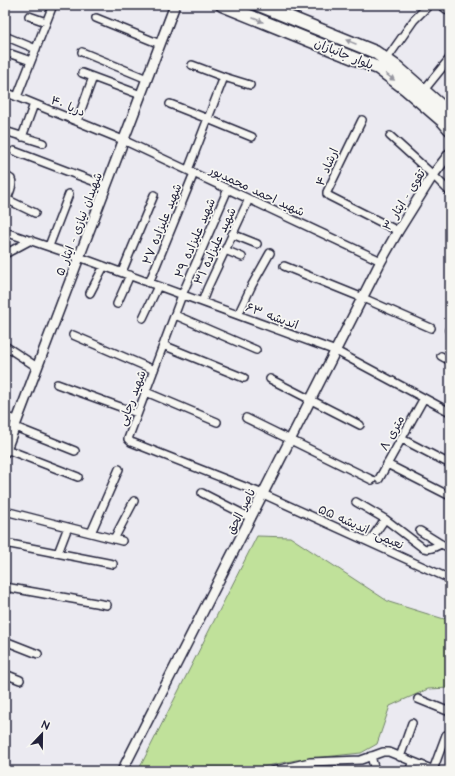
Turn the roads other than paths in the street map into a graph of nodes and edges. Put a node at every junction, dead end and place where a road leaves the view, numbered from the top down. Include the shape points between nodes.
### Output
1 (53, 5) edge
2 (175, 5) edge
3 (222, 5) edge
4 (259, 5) edge
5 (429, 5) edge
6 (441, 5) edge
7 (450, 12) edge
8 (29, 16) dead end
9 (96, 18) dead end
10 (46, 22) junction
11 (7, 37) dead end
12 (160, 44) junction
13 (36, 49) junction
14 (82, 52) dead end
15 (11, 54) dead end
16 (450, 58) edge
17 (386, 60) junction
18 (31, 61) junction
19 (192, 65) dead end
20 (82, 73) dead end
21 (93, 77) junction
22 (224, 77) junction
23 (146, 79) junction
24 (250, 85) dead end
25 (424, 90) junction
26 (5, 92) edge
27 (140, 95) junction
28 (17, 97) junction
29 (34, 104) junction
30 (170, 104) dead end
31 (450, 114) edge
32 (208, 118) junction
33 (362, 120) dead end
34 (77, 121) junction
35 (450, 129) edge
36 (5, 131) edge
37 (390, 136) dead end
38 (22, 137) junction
39 (252, 137) dead end
40 (123, 140) junction
41 (43, 143) dead end
42 (14, 152) dead end
43 (450, 153) edge
44 (191, 172) junction
45 (433, 175) junction
46 (5, 176) edge
47 (106, 186) junction
48 (228, 189) junction
49 (450, 192) edge
50 (69, 194) dead end
51 (154, 195) dead end
52 (249, 199) junction
53 (6, 200) edge
54 (35, 213) dead end
55 (398, 231) junction
56 (5, 232) edge
57 (232, 234) junction
58 (31, 240) junction
59 (257, 244) dead end
60 (49, 246) junction
61 (225, 250) junction
62 (270, 253) dead end
63 (5, 254) edge
64 (79, 257) junction
65 (242, 257) dead end
66 (382, 261) junction
67 (104, 266) junction
68 (284, 266) dead end
69 (122, 272) junction
70 (130, 275) junction
71 (149, 282) junction
72 (158, 286) junction
73 (90, 293) dead end
74 (182, 295) junction
75 (363, 298) junction
76 (202, 302) junction
77 (117, 304) dead end
78 (175, 315) junction
79 (238, 315) junction
80 (143, 318) dead end
81 (431, 328) dead end
82 (73, 335) dead end
83 (163, 345) junction
84 (5, 346) edge
85 (256, 350) dead end
86 (336, 351) junction
87 (441, 356) dead end
88 (450, 361) edge
89 (37, 367) junction
90 (154, 370) junction
91 (244, 378) dead end
92 (270, 379) dead end
93 (57, 384) dead end
94 (146, 392) junction
95 (424, 398) junction
96 (311, 400) junction
97 (450, 411) edge
98 (137, 413) junction
99 (5, 417) edge
100 (246, 418) dead end
101 (217, 422) dead end
102 (16, 423) junction
103 (360, 425) dead end
104 (402, 439) junction
105 (290, 440) junction
106 (6, 450) edge
107 (75, 451) dead end
108 (388, 464) junction
109 (450, 464) edge
110 (119, 469) dead end
111 (78, 477) dead end
112 (202, 493) dead end
113 (263, 494) junction
114 (450, 496) edge
115 (134, 501) dead end
116 (356, 502) dead end
117 (5, 511) edge
118 (251, 518) junction
119 (385, 519) junction
120 (68, 527) junction
121 (420, 531) dead end
122 (91, 533) junction
123 (114, 539) junction
124 (122, 541) dead end
125 (369, 542) junction
126 (5, 543) edge
127 (441, 544) junction
128 (450, 548) edge
129 (58, 553) junction
130 (113, 564) dead end
131 (450, 579) edge
132 (5, 587) edge
133 (107, 605) dead end
134 (5, 641) edge
135 (38, 654) dead end
136 (5, 674) edge
137 (20, 680) dead end
138 (418, 699) dead end
139 (450, 712) edge
140 (412, 723) dead end
141 (446, 735) dead end
142 (371, 756) junction
143 (400, 757) junction
144 (412, 762) junction
145 (434, 770) edge
146 (122, 771) edge
147 (272, 771) edge
148 (375, 771) edge
149 (409, 771) edge

1 - 10 street
2 - 12 street, شهیدان نیازی - ایثار ۵
3 -> 35 main road, بلوار جانبازان via 378,68 406,89
17 -> 4 main road, بلوار جانبازان via 375,52
5 - 17 street via 414,20
6 - 7 street
8 - 10 street
9 - 12 street
10 - 13 street
11 - 13 street
12 - 23 street, شهیدان نیازی - ایثار ۵
13 - 18 street
14 - 23 street
15 - 18 street
16 - 25 street
17 - 25 main road, بلوار جانبازان
18 - 28 street
19 - 22 street
20 - 21 street
21 - 27 street
21 - 34 street
22 - 24 street
22 - 32 street, شهید علیزاده ۲۷
23 - 27 street, شهیدان نیازی - ایثار ۵
25 - 31 main road, بلوار جانبازان
26 - 28 street, دریا ۴۰
27 - 40 street, شهیدان نیازی - ایثار ۵
28 - 29 street, دریا ۴۰
29 - 34 street, دریا ۴۰
29 - 38 street
30 - 32 street
32 - 39 street
32 - 44 street, شهید علیزاده ۲۷
33 - 55 street, ارشاد ۴ via 327,194
34 - 40 street, دریا ۴۰
36 - 38 street
37 - 45 street
38 - 41 street
40 - 44 street, شهید احمد محمدپور
40 - 47 street, شهیدان نیازی - ایثار ۵
42 - 47 street
43 - 45 street, تقوی - ایثار ۳
44 - 48 street, شهید احمد محمدپور
44 - 71 street, شهید علیزاده ۲۷
45 - 49 street
45 - 55 street, تقوی - ایثار ۳
46 - 53 street via 12,183
47 - 64 street, شهیدان نیازی - ایثار ۵
48 - 52 street, شهید احمد محمدپور
48 - 74 street, شهید علیزاده ۲۹
50 - 60 street
51 - 69 street
52 - 57 street, شهید علیزاده ۳۱
52 - 66 street, شهید احمد محمدپور
53 - 54 street
55 - 66 street, تقوی - ایثار ۳
56 - 58 street, اندیشه ۶۳
57 - 59 street
57 - 61 street, شهید علیزاده ۳۱
58 - 60 street, اندیشه ۶۳
58 - 63 street
60 - 64 street, اندیشه ۶۳
61 - 65 street
61 - 76 street, شهید علیزاده ۳۱
62 - 79 street
64 - 67 street, اندیشه ۶۳
64 - 89 street, شهیدان نیازی - ایثار ۵
66 - 75 street, ناصر الحق
67 - 69 street, اندیشه ۶۳
67 - 73 street
68 - 75 street
69 - 70 street, اندیشه ۶۳
70 - 71 street, اندیشه ۶۳
70 - 77 street
71 - 72 street, اندیشه ۶۳
72 - 74 street, اندیشه ۶۳
72 - 80 street
74 - 76 street, اندیشه ۶۳
74 - 78 street, شهید رجایی
75 - 81 street
75 - 86 street, ناصر الحق
76 - 79 street, اندیشه ۶۳
78 - 83 street, شهید رجایی
78 - 85 street
79 - 86 street, اندیشه ۶۳
82 - 90 street
83 - 90 street, شهید رجایی
83 - 91 street
84 - 89 street
86 - 95 street, اندیشه ۶۳
86 - 96 street, ناصر الحق
87 - 88 street
89 - 102 street, شهیدان نیازی - ایثار ۵
90 - 94 street, شهید رجایی
92 - 96 street
93 - 98 street
94 - 98 street, شهید رجایی
94 - 101 street
95 - 97 street, اندیشه ۶۳
95 - 104 street, ۸ متری
96 - 103 street
96 - 105 street, ناصر الحق
98 - 113 street, شهید رجایی via 128,439 131,442
99 - 102 street
100 - 105 street
102 - 106 street, شهیدان نیازی - ایثار ۵
102 - 107 street
104 - 108 street, ۸ متری
104 - 109 street
105 - 108 street, ۸ متری via 376,480
105 - 113 street, ناصر الحق
106 - 111 street
108 - 114 street
110 - 122 street
112 - 118 street
113 - 118 street, ناصر الحق
113 - 125 street, نعیمی- اندیشه ۵۵
115 - 123 street
116 - 119 street
117 - 120 street
118 - 146 street, ناصر الحق
119 - 125 street
119 - 127 street via 423,548
120 - 122 street
120 - 129 street
121 - 127 street
122 - 123 street
123 - 124 street
125 - 131 street, نعیمی- اندیشه ۵۵
126 - 129 street
127 - 128 street
129 - 130 street
132 - 133 street
134 - 135 street
136 - 137 street
138 - 139 street
140 - 143 street
141 - 145 street
142 - 143 street via 389,752
142 - 147 street via 361,760 310,762
142 - 148 street
143 - 144 street
144 - 145 street
144 - 149 street

